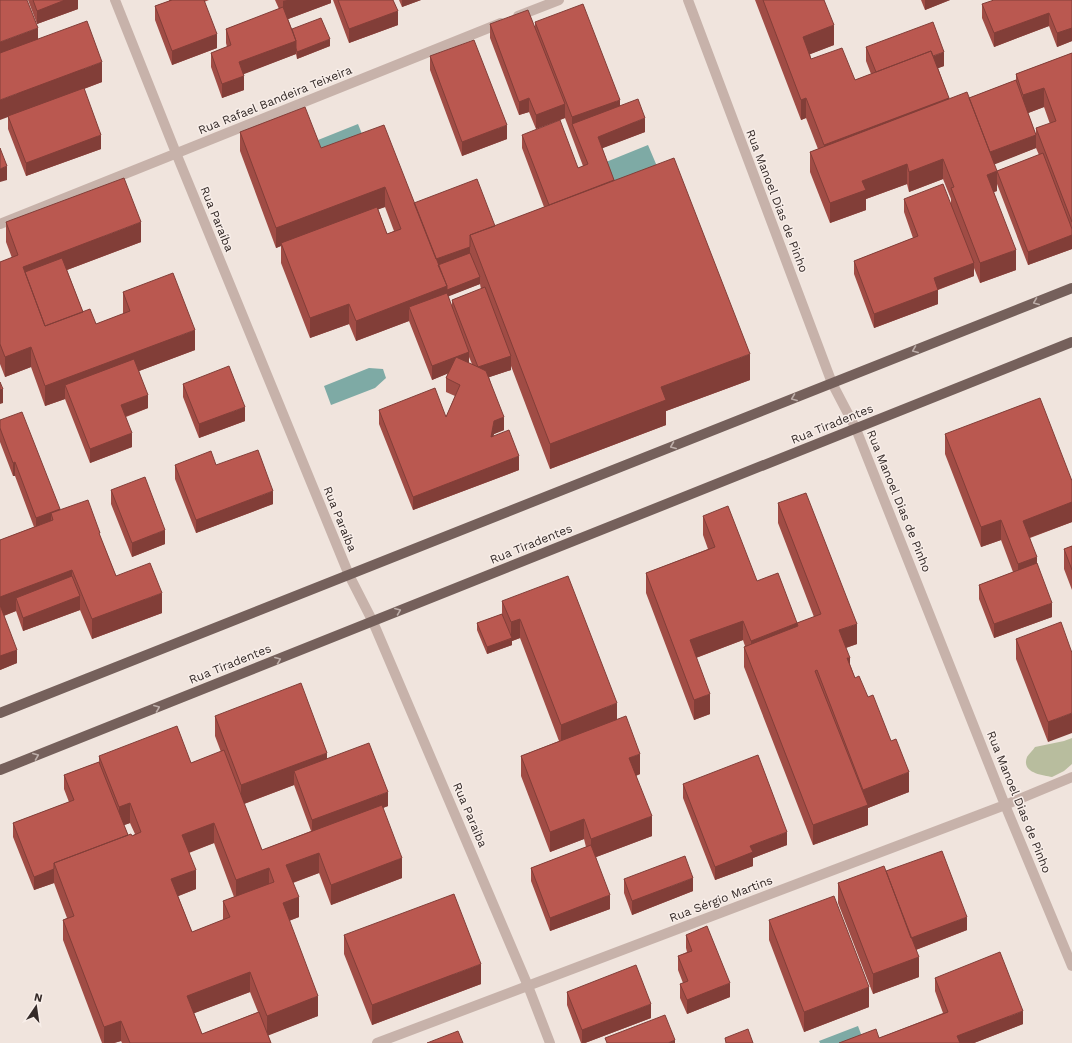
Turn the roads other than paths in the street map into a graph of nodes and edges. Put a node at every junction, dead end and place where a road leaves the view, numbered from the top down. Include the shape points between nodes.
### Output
1 (115, 0) edge
2 (559, 0) edge
3 (688, 0) edge
4 (176, 153) junction
5 (0, 224) edge
6 (1072, 288) edge
7 (1072, 342) edge
8 (832, 383) junction
9 (856, 429) junction
10 (349, 575) junction
11 (373, 622) junction
12 (0, 713) edge
13 (0, 770) edge
14 (1072, 777) edge
15 (1005, 805) junction
16 (1072, 966) edge
17 (528, 986) junction
18 (377, 1043) edge
19 (550, 1043) edge

1 - 4 street, Rua Paraíba
2 - 4 street, Rua Rafael Bandeira Teixeira
3 - 8 street, Rua Manoel Dias de Pinho
4 - 5 street, Rua Rafael Bandeira Teixeira
4 - 10 street, Rua Paraíba
6 -> 8 main road
7 - 9 main road, Rua Tiradentes
8 - 9 street, Rua Manoel Dias de Pinho
8 -> 10 main road
11 -> 9 main road, Rua Tiradentes
9 - 15 street, Rua Manoel Dias de Pinho
10 - 11 street, Rua Paraíba
10 - 12 main road
13 -> 11 main road, Rua Tiradentes
11 - 17 street, Rua Paraíba
14 - 15 street, Rua Sérgio Martins
15 - 16 street, Rua Manoel Dias de Pinho
15 - 17 street, Rua Sérgio Martins
17 - 18 street, Rua Sérgio Martins
17 - 19 street, Rua Paraíba

